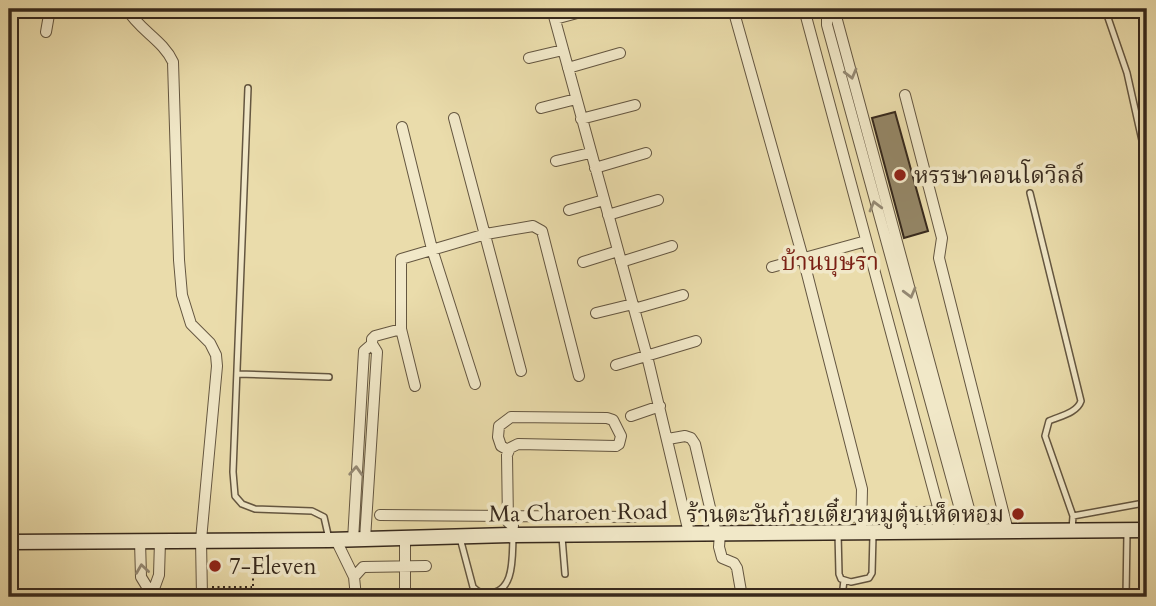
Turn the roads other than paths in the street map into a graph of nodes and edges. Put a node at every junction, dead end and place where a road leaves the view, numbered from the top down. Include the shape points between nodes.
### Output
1 (50, 9) edge
2 (127, 9) edge
3 (534, 9) edge
4 (592, 9) edge
5 (733, 9) edge
6 (804, 9) edge
7 (829, 9) edge
8 (984, 9) edge
9 (1105, 9) edge
10 (928, 12) dead end
11 (515, 13) dead end
12 (554, 14) edge
13 (46, 32) dead end
14 (563, 50) junction
15 (620, 53) dead end
16 (529, 58) dead end
17 (568, 68) junction
18 (248, 88) dead end
19 (905, 95) dead end
20 (576, 99) junction
21 (635, 105) dead end
22 (541, 108) dead end
23 (454, 118) dead end
24 (581, 119) junction
25 (402, 127) dead end
26 (590, 153) junction
27 (646, 153) dead end
28 (556, 162) dead end
29 (1147, 163) edge
30 (595, 168) junction
31 (1030, 194) dead end
32 (604, 200) junction
33 (658, 200) dead end
34 (569, 210) dead end
35 (608, 215) junction
36 (486, 234) junction
37 (866, 241) junction
38 (672, 246) dead end
39 (432, 249) junction
40 (620, 256) junction
41 (803, 258) junction
42 (583, 262) dead end
43 (772, 267) dead end
44 (683, 295) dead end
45 (634, 307) junction
46 (596, 313) dead end
47 (401, 329) junction
48 (696, 341) dead end
49 (647, 356) junction
50 (616, 365) dead end
51 (521, 371) dead end
52 (237, 374) junction
53 (579, 376) dead end
54 (329, 377) dead end
55 (475, 384) dead end
56 (415, 386) dead end
57 (660, 406) junction
58 (631, 416) dead end
59 (668, 439) junction
60 (508, 450) junction
61 (1147, 477) edge
62 (939, 511) junction
63 (380, 515) dead end
64 (635, 517) dead end
65 (831, 518) dead end
66 (1072, 524) junction
67 (866, 527) junction
68 (509, 528) junction
69 (1127, 530) junction
70 (1147, 530) edge
71 (970, 531) junction
72 (1008, 531) junction
73 (838, 532) junction
74 (689, 533) junction
75 (718, 533) junction
76 (945, 533) junction
77 (562, 534) junction
78 (459, 537) junction
79 (405, 538) junction
80 (359, 539) junction
81 (201, 540) junction
82 (332, 540) junction
83 (140, 541) junction
84 (160, 541) junction
85 (9, 542) edge
86 (404, 566) junction
87 (426, 566) dead end
88 (565, 574) dead end
89 (354, 576) junction
90 (844, 580) junction
91 (201, 592) edge
92 (152, 596) edge
93 (356, 597) edge
94 (405, 597) edge
95 (742, 597) edge
96 (842, 597) edge
97 (1126, 597) edge

1 - 13 street
2 - 81 street via 173,62 182,295 191,324 216,355
3 - 11 street
4 - 12 street
5 - 41 street
6 - 37 street
7 - 71 street via 837,20 889,235
8 - 10 lane
9 - 29 lane via 1127,74
12 - 14 street
14 - 16 street
14 - 17 street
15 - 17 street
17 - 20 street
18 - 52 lane
19 - 72 street via 942,238 939,258
20 - 22 street
20 - 24 street
21 - 24 street
23 - 36 street
24 - 26 street
25 - 39 street
26 - 28 street
26 - 30 street
27 - 30 street
30 - 32 street
31 - 66 lane via 1081,401 1074,411 1049,421 1045,436
32 - 34 street
32 - 35 street
33 - 35 street
35 - 40 street
36 - 39 street
36 - 51 street
36 - 53 street via 533,226 542,231
37 - 41 street
37 - 62 street
38 - 40 street
39 - 47 street via 401,259
39 - 55 street
40 - 42 street
40 - 45 street
41 - 43 street
41 - 67 street via 862,489
44 - 45 street
45 - 46 street
45 - 49 street
47 - 56 street
47 - 80 street via 372,339 377,352
48 - 49 street
49 - 50 street
49 - 57 street
52 - 54 lane
52 - 82 lane via 235,496 255,509 312,511 324,517
57 - 58 street
57 - 59 street
59 - 74 street
59 - 75 street via 685,436 695,444
60 - 60 street via 498,437 499,426 511,417 607,418 613,420 621,436 616,446 518,444
60 - 68 street
61 - 66 lane via 1144,503
62 - 67 street
62 - 76 street
63 - 68 street
64 - 68 street
65 - 67 street
66 - 69 main road, Ma Charoen Road
66 - 72 main road, Ma Charoen Road
67 - 73 main road, Ma Charoen Road
67 - 76 main road, Ma Charoen Road
67 - 90 lane via 872,573 863,580
68 - 77 main road, Ma Charoen Road
68 - 78 main road, Ma Charoen Road
68 - 78 lane via 508,582 492,593 473,587
69 - 70 main road, Ma Charoen Road
69 - 97 lane
71 - 72 main road, Ma Charoen Road
71 - 76 main road, Ma Charoen Road
73 - 75 main road, Ma Charoen Road
73 - 90 lane via 839,574
74 - 75 main road, Ma Charoen Road
74 - 77 main road, Ma Charoen Road
75 - 95 street via 722,558 737,568
77 - 88 lane
78 - 79 main road, Ma Charoen Road
79 - 80 main road, Ma Charoen Road
79 - 86 street
80 - 82 main road, Ma Charoen Road
81 - 82 main road, Ma Charoen Road
81 - 84 main road, Ma Charoen Road
81 - 91 street
82 - 89 street
83 - 84 main road, Ma Charoen Road
83 - 85 main road, Ma Charoen Road
92 -> 83 street via 141,577
84 - 92 street via 159,575
86 - 87 street
86 - 89 street via 363,567
86 - 94 street
89 - 93 street
90 - 96 lane

